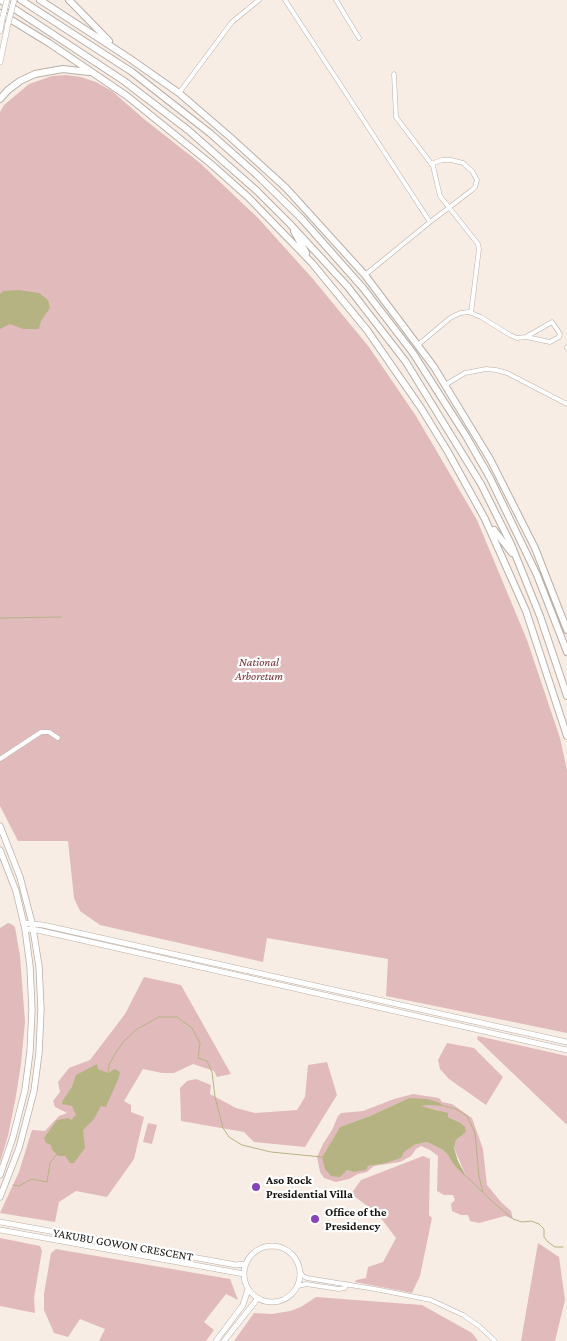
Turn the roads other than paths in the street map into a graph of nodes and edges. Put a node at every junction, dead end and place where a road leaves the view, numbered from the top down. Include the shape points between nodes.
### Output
1 (0, 0) edge
2 (7, 0) edge
3 (14, 0) edge
4 (21, 0) edge
5 (40, 0) edge
6 (68, 0) edge
7 (260, 0) edge
8 (285, 0) edge
9 (336, 0) edge
10 (0, 13) edge
11 (0, 30) edge
12 (359, 38) dead end
13 (117, 49) junction
14 (0, 62) edge
15 (93, 72) junction
16 (394, 74) dead end
17 (179, 93) junction
18 (0, 99) edge
19 (432, 164) junction
20 (449, 207) junction
21 (301, 218) junction
22 (430, 222) junction
23 (290, 224) junction
24 (334, 240) junction
25 (312, 263) junction
26 (365, 275) junction
27 (471, 313) junction
28 (526, 337) junction
29 (418, 345) junction
30 (445, 385) junction
31 (566, 403) edge
32 (485, 519) junction
33 (535, 548) junction
34 (517, 560) junction
35 (545, 594) junction
36 (567, 630) edge
37 (567, 652) edge
38 (567, 695) edge
39 (567, 736) edge
40 (58, 738) dead end
41 (0, 759) edge
42 (0, 826) edge
43 (0, 850) edge
44 (28, 910) junction
45 (43, 925) junction
46 (24, 926) junction
47 (33, 926) junction
48 (45, 932) junction
49 (35, 942) junction
50 (567, 1042) edge
51 (567, 1050) edge
52 (0, 1175) edge
53 (0, 1197) edge
54 (0, 1222) edge
55 (0, 1230) edge
56 (246, 1264) junction
57 (301, 1273) junction
58 (244, 1274) junction
59 (346, 1284) junction
60 (298, 1286) junction
61 (248, 1289) junction
62 (258, 1298) junction
63 (216, 1341) edge
64 (224, 1341) edge
65 (495, 1341) edge

1 - 23 highway via 124,81 188,130
2 - 11 main road, bridge
3 - 14 main road, bridge
4 - 21 highway via 132,72 184,112
5 - 13 highway
6 - 13 highway
7 - 17 street via 227,28
8 - 22 street
9 - 12 street
10 - 15 highway
13 - 17 highway
15 - 18 highway via 64,69 35,74 20,81
15 - 25 highway via 211,164
16 - 19 street via 396,118
17 - 24 highway via 257,161
19 - 20 street via 439,193
19 - 20 street via 442,160 460,162 477,180 475,187
20 - 22 street
20 - 27 street via 478,247
21 - 24 highway
21 - 35 highway via 363,288 436,388 507,510
22 - 26 street
23 - 25 highway
23 - 34 highway via 348,287 406,362 482,484
24 - 26 highway
25 - 32 highway via 402,379
26 - 29 highway
27 - 28 street via 510,335
27 - 29 street via 460,313 450,318
28 - 28 street via 550,342 560,334 552,322
29 - 30 highway
30 - 31 street via 465,373 496,370
30 - 33 highway via 490,459
32 - 34 highway
32 - 39 highway via 526,611
33 - 35 highway
33 - 36 highway
34 - 38 highway
35 - 37 highway
40 - 41 street via 49,732 41,732
42 - 44 main road via 20,877
43 - 46 main road via 16,891
44 - 45 main road
44 - 47 main road
45 - 47 main road
45 - 50 main road
46 - 47 main road
46 - 52 main road via 32,987 30,1052 18,1120
47 - 48 main road
47 - 49 main road
48 - 49 main road
48 - 51 main road
49 - 53 main road via 41,1009 37,1072 27,1122
54 - 56 main road, YAKUBU GOWON CRESCENT via 236,1265
55 - 58 main road, YAKUBU GOWON CRESCENT
56 - 57 main road via 249,1257 261,1248 278,1246 294,1256
56 - 58 main road
57 - 59 street via 307,1278
57 - 60 main road
58 - 61 main road
59 - 60 street via 345,1288 339,1289 306,1284
59 - 65 street via 446,1306 470,1320
60 - 62 main road via 281,1300
61 - 62 main road
61 - 63 main road via 243,1305
62 - 64 main road

